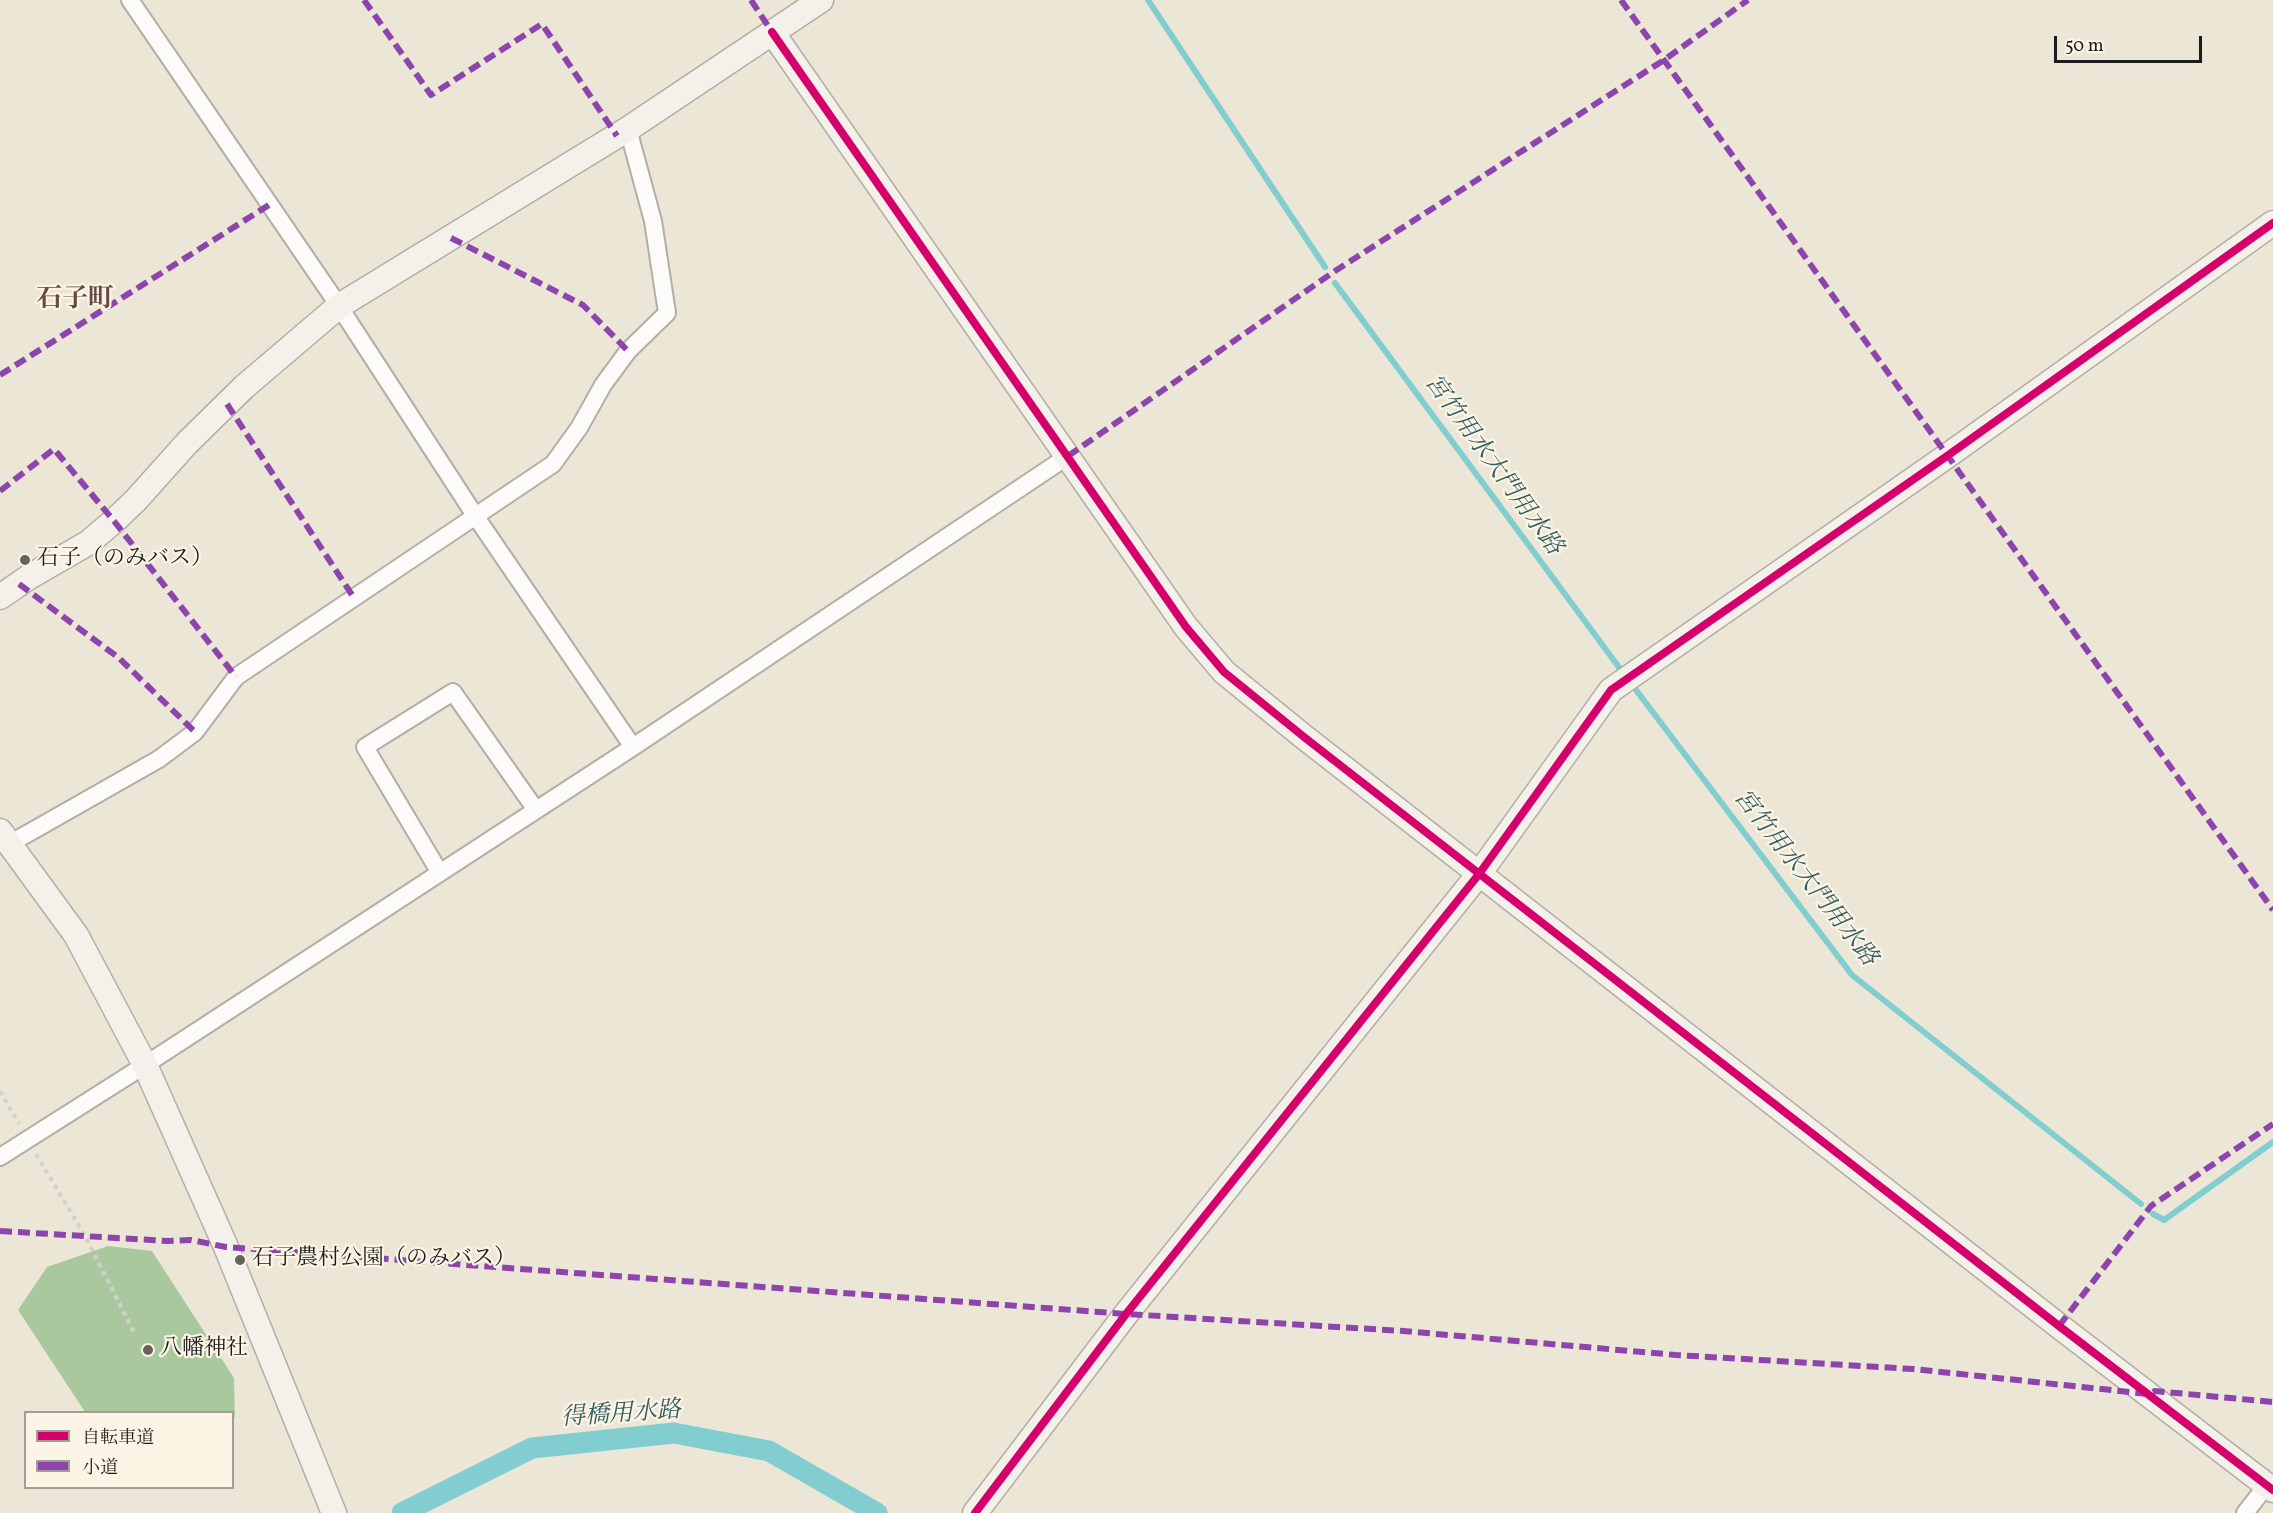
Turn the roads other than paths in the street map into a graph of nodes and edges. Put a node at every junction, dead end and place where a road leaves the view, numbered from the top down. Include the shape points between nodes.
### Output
1 (130, 0) edge
2 (821, 0) edge
3 (772, 32) junction
4 (628, 129) junction
5 (2273, 223) edge
6 (339, 306) junction
7 (1068, 456) junction
8 (476, 516) junction
9 (0, 597) edge
10 (633, 747) junction
11 (536, 810) junction
12 (3, 837) edge
13 (440, 873) junction
14 (1479, 874) junction
15 (145, 1065) junction
16 (0, 1157) edge
17 (2270, 1487) edge
18 (334, 1513) edge
19 (975, 1513) edge
20 (2245, 1513) edge

1 - 6 street
2 - 3 street
3 - 4 street
3 - 7 street
4 - 6 street
4 - 8 street via 653,221 667,313 628,351 553,464
5 - 14 street via 1611,690
6 - 8 street
6 - 9 street via 244,387 114,521 88,543
7 - 10 street
7 - 14 street via 1186,627 1224,672
8 - 10 street
8 - 12 street via 236,677 195,732 159,759
10 - 11 street
11 - 13 street
11 - 13 street via 453,692 365,747
12 - 15 street via 76,935
13 - 15 street
14 - 17 street
14 - 19 street via 1126,1314
15 - 16 street
15 - 18 street via 226,1247
17 - 20 street

